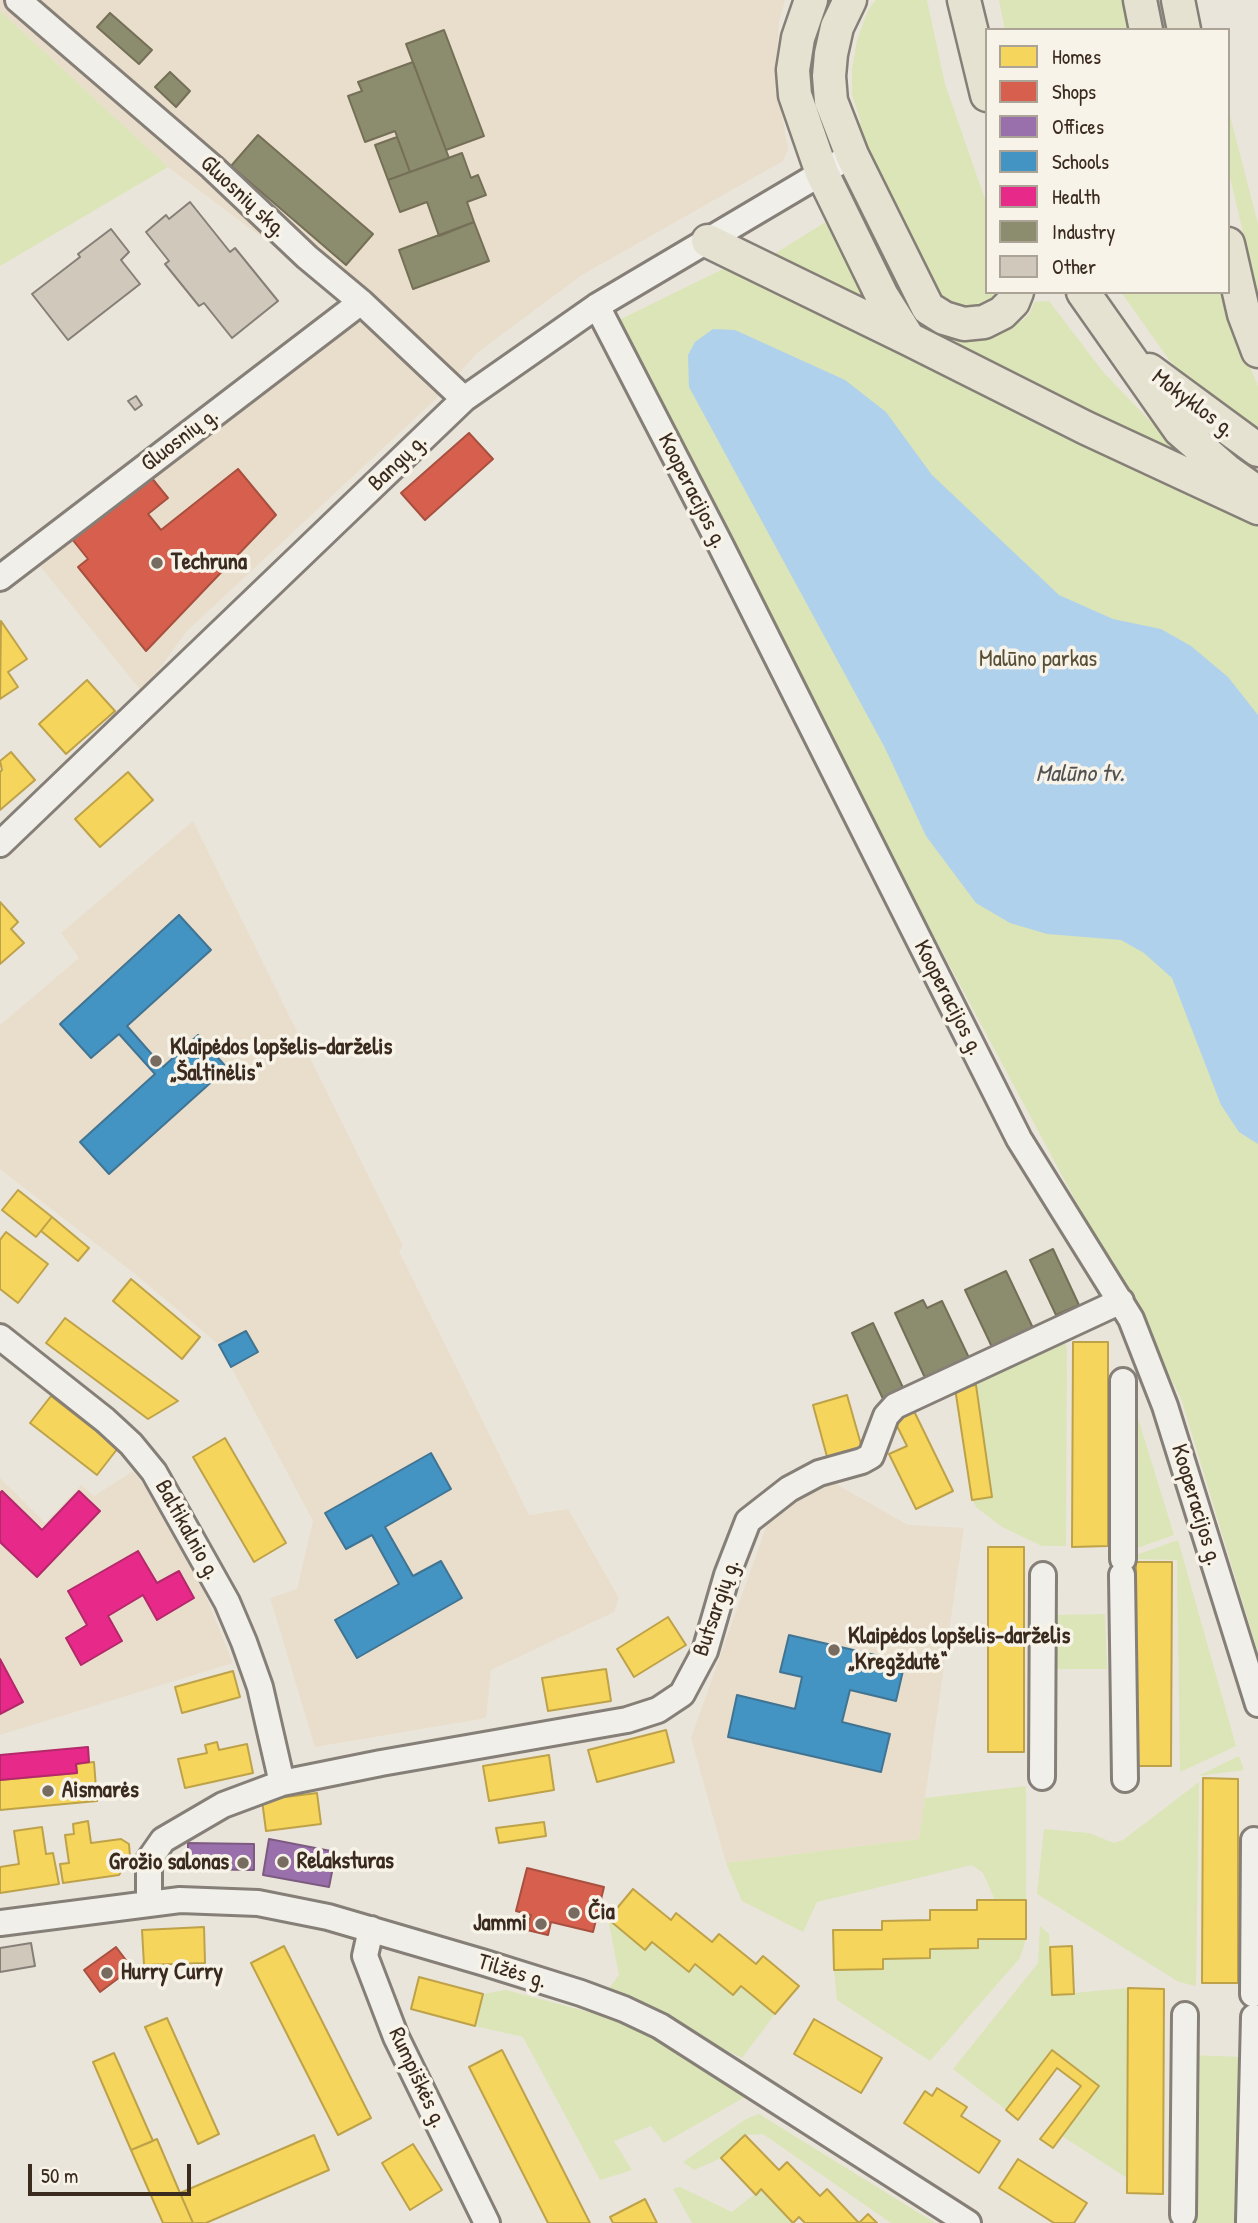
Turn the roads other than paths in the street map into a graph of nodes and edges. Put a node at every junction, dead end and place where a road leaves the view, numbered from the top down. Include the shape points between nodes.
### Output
1 (18, 0) edge
2 (811, 0) edge
3 (850, 0) edge
4 (964, 0) edge
5 (1140, 0) edge
6 (1178, 0) edge
7 (1146, 28) edge
8 (1184, 28) edge
9 (985, 87) edge
10 (852, 155) junction
11 (822, 173) junction
12 (708, 241) junction
13 (1230, 253) edge
14 (1016, 294) edge
15 (1084, 294) edge
16 (361, 302) junction
17 (597, 306) junction
18 (909, 338) junction
19 (1258, 351) edge
20 (1129, 355) junction
21 (464, 399) junction
22 (1258, 450) edge
23 (1258, 493) edge
24 (1258, 508) edge
25 (0, 578) edge
26 (0, 844) edge
27 (1121, 1301) junction
28 (0, 1337) edge
29 (1123, 1381) dead end
30 (1043, 1575) dead end
31 (1258, 1704) edge
32 (1042, 1777) dead end
33 (1125, 1779) dead end
34 (282, 1783) junction
35 (1254, 1840) dead end
36 (149, 1903) junction
37 (0, 1923) edge
38 (371, 1929) junction
39 (1185, 2015) dead end
40 (1184, 2215) dead end
41 (1249, 2221) edge
42 (487, 2223) edge
43 (968, 2223) edge

1 - 16 street, Gluosnių skg.
2 - 11 main road via 797,38 793,70 795,95
3 - 10 main road via 837,27 829,76 831,101
4 - 9 main road
5 - 7 main road
6 - 8 main road
10 - 11 street, Bangų g.
10 - 14 main road via 928,308 964,324 984,322 1002,313
11 - 12 street, Bangų g.
11 - 18 main road via 882,296
12 - 17 street, Bangų g.
12 - 18 main road
13 - 19 main road
15 - 20 main road, Mokyklos g.
16 - 21 street, Gluosnių skg.
16 - 25 street, Gluosnių g.
17 - 21 street, Bangų g.
17 - 27 street, Kooperacijos g. via 1019,1139
18 - 24 main road
20 - 22 main road, Mokyklos g.
20 - 23 main road, Mokyklos g. via 1180,430
21 - 26 street, Bangų g.
27 - 31 street, Kooperacijos g. via 1165,1406
27 - 34 street, Butsargių g. via 895,1406 886,1416 871,1456 819,1473 789,1489 748,1521 705,1651 682,1694 658,1710 627,1720
28 - 34 street, Baltikalnio g. via 105,1420 154,1472 228,1602 260,1687
29 - 33 street
30 - 32 street
34 - 36 street, Butsargių g. via 223,1805 163,1840 149,1860
35 - 41 street
36 - 37 street, Tilžės g.
36 - 38 street, Tilžės g. via 258,1903
38 - 42 street, Rumpiškės g. via 365,1956 392,2026
38 - 43 street, Tilžės g. via 581,1993 660,2026
39 - 40 street

